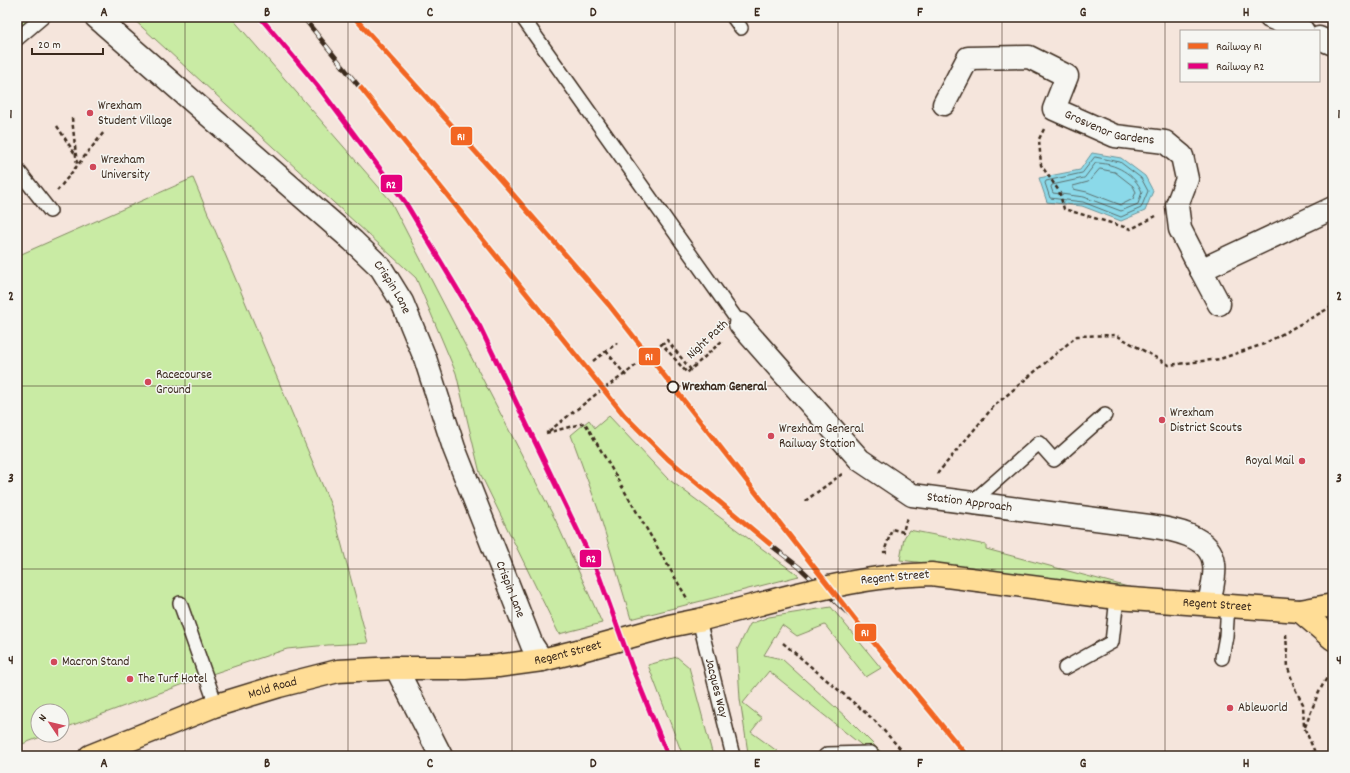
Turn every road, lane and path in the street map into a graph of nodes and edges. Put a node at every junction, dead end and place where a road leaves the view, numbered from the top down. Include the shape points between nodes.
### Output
1 (43, 17) edge
2 (96, 17) edge
3 (522, 17) edge
4 (733, 17) edge
5 (1270, 17) edge
6 (741, 28) dead end
7 (1301, 30) edge
8 (1320, 38) edge
9 (17, 39) edge
10 (1333, 44) edge
11 (944, 104) dead end
12 (1054, 109) junction
13 (72, 118) dead end
14 (58, 126) dead end
15 (104, 132) dead end
16 (76, 156) junction
17 (77, 165) junction
18 (17, 169) edge
19 (1177, 205) junction
20 (47, 208) joint
21 (1333, 208) edge
22 (1201, 270) junction
23 (1219, 304) dead end
24 (1333, 306) edge
25 (740, 324) junction
26 (617, 343) dead end
27 (662, 344) junction
28 (606, 351) junction
29 (593, 362) dead end
30 (691, 370) junction
31 (625, 374) junction
32 (627, 377) dead end
33 (1105, 415) dead end
34 (860, 460) junction
35 (912, 495) junction
36 (805, 501) dead end
37 (971, 503) junction
38 (904, 529) dead end
39 (884, 552) dead end
40 (1117, 598) junction
41 (688, 600) dead end
42 (180, 603) dead end
43 (1219, 605) junction
44 (1333, 605) edge
45 (1300, 611) junction
46 (699, 620) junction
47 (1286, 634) dead end
48 (1333, 640) edge
49 (783, 643) dead end
50 (1222, 658) dead end
51 (542, 660) junction
52 (396, 668) junction
53 (465, 668) joint
54 (1065, 668) dead end
55 (1333, 670) edge
56 (216, 705) junction
57 (1304, 727) junction
58 (871, 753) dead end
59 (90, 756) edge
60 (441, 756) edge
61 (733, 756) edge
62 (825, 756) edge
63 (907, 756) edge
64 (1314, 756) edge

1 - 9 lane
2 - 51 street, Crispin Lane via 381,268 402,302 425,358 454,448 532,645
3 - 25 lane
4 - 6 lane
5 - 7 street
8 - 10 street
11 - 12 street, Grosvenor Gardens via 968,58 1029,57 1067,76
12 - 19 street, Grosvenor Gardens via 1115,136 1165,142 1182,156 1187,180
12 - 19 path via 1039,139 1041,165 1059,192 1064,209 1131,229
13 - 16 path
14 - 16 path
15 - 17 path
16 - 17 path
17 - 20 path
18 - 20 lane
19 - 22 street, Grosvenor Gardens via 1180,229
21 - 22 street
22 - 23 street, Grosvenor Gardens
24 - 35 path via 1264,344 1220,359 1169,365 1116,335 1077,336 994,406 932,481
25 - 30 path, Night Path
25 - 34 street, Station Approach
26 - 28 path
27 - 30 path via 687,373
27 - 30 path via 667,340
27 - 31 path, bridge
28 - 29 path
28 - 31 path
31 - 32 path
31 - 41 path, bridge via 546,433 585,423
33 - 37 lane via 1054,460 1039,443
34 - 35 street, Station Approach
34 - 36 path
35 - 37 street, Station Approach
37 - 43 street, Station Approach via 1170,529 1191,536 1210,551
38 - 39 path via 903,532 892,529
40 - 43 main road, Regent Street
40 - 46 main road, Regent Street, bridge via 930,574 872,578 815,589
40 - 54 lane via 1112,642
42 - 56 lane
43 - 45 main road, Regent Street
43 - 50 lane via 1226,636
44 - 45 main road, Regent Street
45 - 48 main road
46 - 51 main road, Regent Street
46 - 61 lane, Jacques Way
47 - 57 path via 1288,668 1303,704
49 - 63 path via 874,720
51 - 53 main road, Regent Street
52 - 53 main road, Mold Road
52 - 56 main road, Mold Road via 338,671
52 - 60 street
55 - 57 path via 1321,688
56 - 59 main road, Mold Road
57 - 64 path
58 - 62 lane

